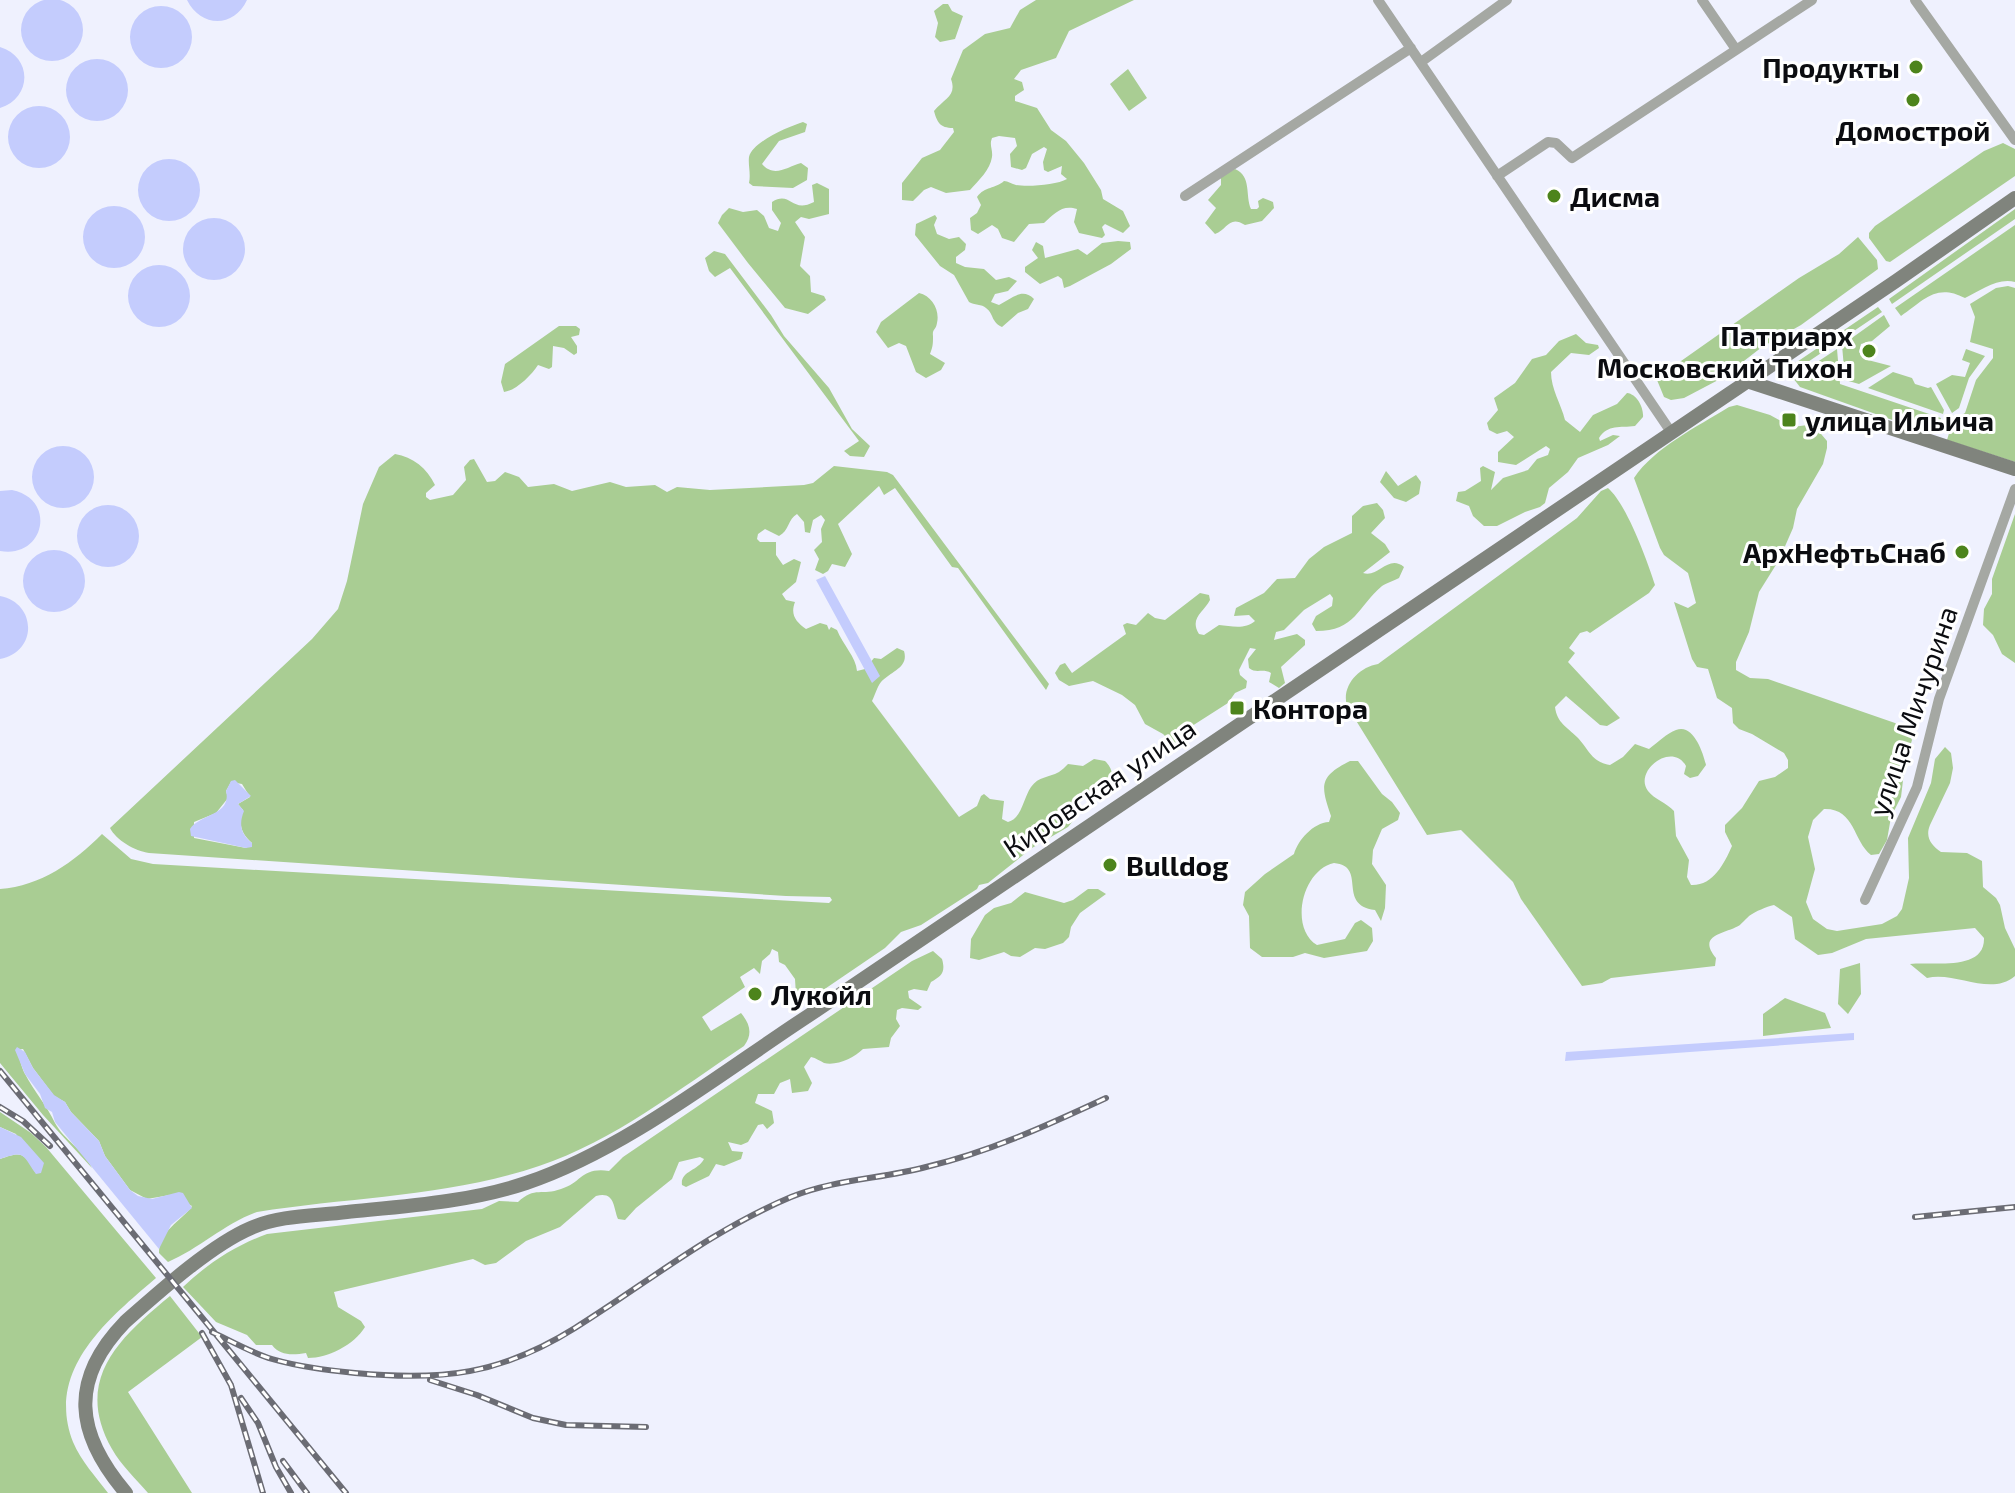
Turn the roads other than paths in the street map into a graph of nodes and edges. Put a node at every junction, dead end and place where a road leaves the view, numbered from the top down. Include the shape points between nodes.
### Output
1 (1378, 0) edge
2 (1507, 0) edge
3 (1702, 0) edge
4 (1812, 0) edge
5 (1915, 0) edge
6 (1411, 48) junction
7 (1735, 48) junction
8 (1421, 62) junction
9 (2015, 140) edge
10 (1497, 176) junction
11 (1185, 196) dead end
12 (2015, 198) edge
13 (1747, 381) junction
14 (1671, 432) junction
15 (2015, 469) edge
16 (2015, 489) edge
17 (1865, 900) dead end
18 (126, 1493) edge

1 - 6 street
2 - 8 street
3 - 7 street
4 - 7 street
5 - 9 street
6 - 8 street
6 - 11 street
7 - 10 street via 1572,158 1548,142
8 - 10 street
10 - 14 street
12 - 13 main road, Кировская улица
13 - 14 main road, Кировская улица
13 - 15 main road
14 - 18 main road, Кировская улица via 641,1126 578,1162 480,1195 271,1222 237,1234 113,1335 85,1388 88,1432
16 - 17 street, улица Мичурина via 1939,699 1917,787

